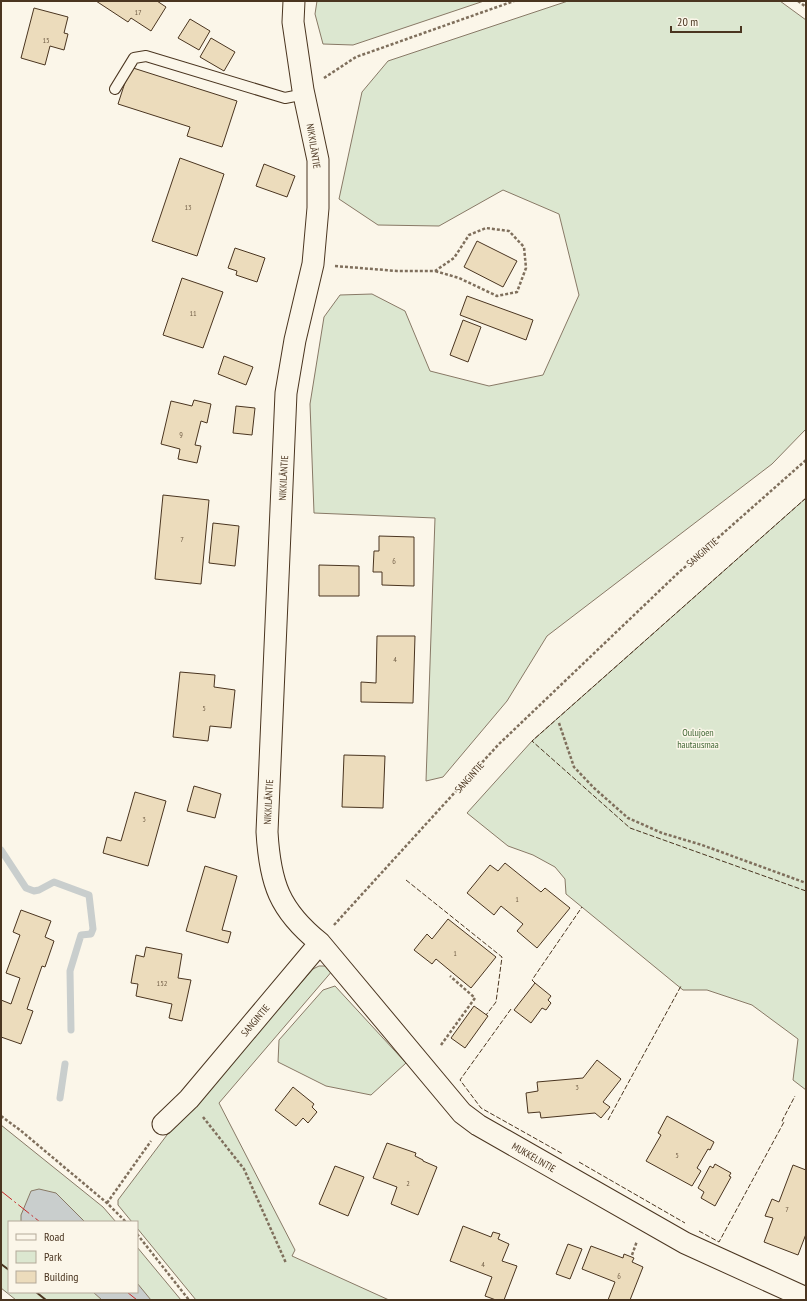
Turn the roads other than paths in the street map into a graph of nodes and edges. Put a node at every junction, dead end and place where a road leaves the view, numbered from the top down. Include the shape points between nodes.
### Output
1 (294, 1) edge
2 (115, 90) dead end
3 (303, 90) junction
4 (320, 943) junction
5 (163, 1124) road end
6 (806, 1298) edge

1 - 3 street, NIKKILÄNTIE via 292,22
2 - 3 lane via 134,58 146,56 285,98 295,96
3 - 4 street, NIKKILÄNTIE via 318,160 318,208 313,264 295,340 286,393 267,832 274,883 284,904 306,931
4 - 5 street, SANGINTIE via 189,1099
4 - 6 street, MUKKELINTIE via 462,1113 478,1125 685,1243

